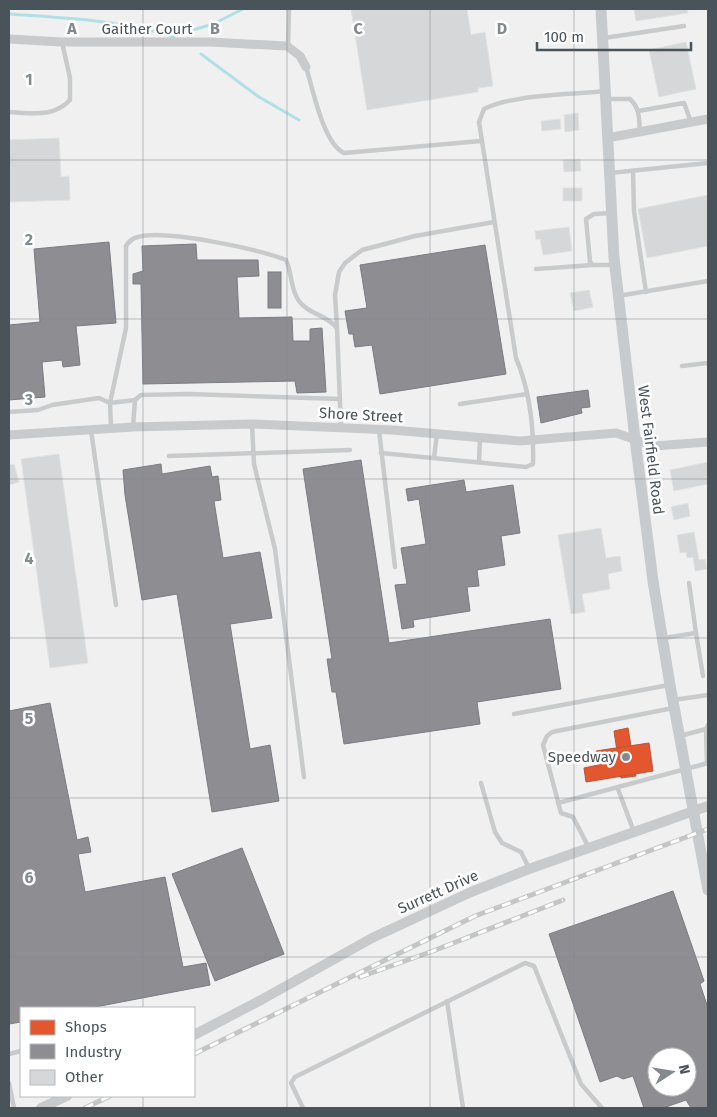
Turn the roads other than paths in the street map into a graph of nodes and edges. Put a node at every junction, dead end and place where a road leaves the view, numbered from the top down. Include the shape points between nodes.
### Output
1 (289, 9) edge
2 (601, 9) edge
3 (684, 26) dead end
4 (602, 38) junction
5 (9, 39) edge
6 (62, 42) junction
7 (288, 47) junction
8 (306, 67) joint
9 (605, 95) junction
10 (638, 111) junction
11 (9, 112) edge
12 (708, 119) edge
13 (691, 122) junction
14 (640, 132) junction
15 (607, 138) junction
16 (481, 141) junction
17 (708, 163) edge
18 (633, 171) junction
19 (609, 173) junction
20 (611, 213) junction
21 (494, 222) junction
22 (593, 265) junction
23 (614, 265) junction
24 (536, 269) dead end
25 (708, 281) edge
26 (646, 292) junction
27 (617, 296) junction
28 (337, 328) junction
29 (708, 363) edge
30 (682, 366) dead end
31 (527, 394) junction
32 (340, 399) junction
33 (135, 400) junction
34 (110, 403) junction
35 (460, 404) dead end
36 (9, 412) edge
37 (252, 424) junction
38 (111, 428) junction
39 (133, 428) junction
40 (341, 428) junction
41 (91, 430) junction
42 (378, 430) junction
43 (437, 434) junction
44 (9, 435) edge
45 (480, 438) junction
46 (635, 439) junction
47 (534, 441) junction
48 (708, 442) edge
49 (350, 450) dead end
50 (381, 453) junction
51 (254, 454) junction
52 (169, 456) dead end
53 (434, 458) junction
54 (479, 462) junction
55 (395, 567) dead end
56 (689, 583) dead end
57 (116, 605) dead end
58 (696, 633) junction
59 (662, 638) junction
60 (703, 676) dead end
61 (670, 685) junction
62 (708, 695) edge
63 (673, 704) junction
64 (514, 714) dead end
65 (708, 728) edge
66 (679, 737) junction
67 (708, 763) edge
68 (685, 771) junction
69 (304, 777) dead end
70 (481, 783) dead end
71 (618, 789) junction
72 (558, 803) junction
73 (708, 806) edge
74 (693, 811) junction
75 (634, 832) junction
76 (589, 848) junction
77 (706, 866) edge
78 (529, 869) junction
79 (708, 890) edge
80 (448, 1001) junction
81 (195, 1034) edge
82 (9, 1083) edge
83 (65, 1097) edge
84 (14, 1108) edge
85 (41, 1108) edge
86 (303, 1108) edge
87 (464, 1108) edge
88 (602, 1108) edge

1 - 7 lane
2 - 4 main road, West Fairfield Road
3 - 4 lane
4 - 9 main road, West Fairfield Road
5 - 6 street, Gaither Court
6 - 7 street, Gaither Court via 210,42
6 - 11 lane via 70,78 70,100 56,112
7 - 8 street via 300,56
8 - 16 lane via 329,138 336,150 344,153
9 - 10 lane via 630,99
9 - 15 main road, West Fairfield Road
9 - 16 lane via 510,100 494,104 484,109 479,122
10 - 13 lane via 684,103
10 - 14 lane
12 - 13 street
13 - 14 street
14 - 15 street
15 - 19 main road, West Fairfield Road
16 - 21 lane
17 - 18 lane
18 - 19 lane
18 - 26 lane via 634,212
19 - 20 main road, West Fairfield Road
20 - 22 lane via 594,214 586,219 590,262
20 - 23 main road, West Fairfield Road
21 - 28 lane via 415,236 362,250 339,272 335,295
21 - 31 lane via 516,358 526,379
22 - 23 lane
22 - 24 lane
23 - 27 main road, West Fairfield Road
25 - 26 lane
26 - 27 lane
27 - 46 main road, West Fairfield Road
28 - 32 lane
28 - 34 lane via 298,300 286,260 244,246 139,236 126,246 126,328
29 - 30 lane
31 - 35 lane
31 - 47 lane
32 - 33 lane via 189,394 141,396
32 - 40 lane
33 - 34 lane
33 - 39 lane
34 - 36 lane via 99,398
34 - 38 lane
37 - 39 street, Shore Street
37 - 40 street, Shore Street
37 - 51 lane
38 - 39 street, Shore Street
38 - 41 street, Shore Street
40 - 42 street, Shore Street
41 - 44 street, Shore Street
41 - 57 lane
42 - 43 street, Shore Street
42 - 50 lane
43 - 45 street, Shore Street
43 - 53 lane
45 - 47 street, Shore Street
45 - 54 lane
46 - 47 street, Shore Street via 616,432
46 - 48 street, Shore Street via 654,446
46 - 59 main road, West Fairfield Road
47 - 54 lane via 533,464 526,467
49 - 51 lane
50 - 53 lane
50 - 55 lane
51 - 52 lane
51 - 69 lane via 275,549
53 - 54 lane
56 - 58 lane
58 - 59 lane
58 - 60 lane
59 - 61 main road, West Fairfield Road
61 - 63 main road, West Fairfield Road
61 - 64 lane
62 - 63 lane
63 - 66 main road, West Fairfield Road
63 - 72 lane via 552,732 547,736 543,745
65 - 66 lane
65 - 67 lane
66 - 68 main road, West Fairfield Road
67 - 68 lane
68 - 71 lane
68 - 74 main road, West Fairfield Road
70 - 78 lane via 495,832 502,843 521,852
71 - 72 lane
71 - 75 lane
72 - 76 lane via 561,813 573,817
73 - 74 street, Surrett Drive
74 - 75 street, Surrett Drive
74 - 77 main road, West Fairfield Road
75 - 76 street, Surrett Drive
76 - 78 street, Surrett Drive
77 - 79 main road, West Fairfield Road
78 - 81 street, Surrett Drive via 372,938
80 - 86 lane via 295,1077 291,1083
80 - 87 lane
80 - 88 lane via 525,963 534,966 581,1084
82 - 84 lane
83 - 85 street

